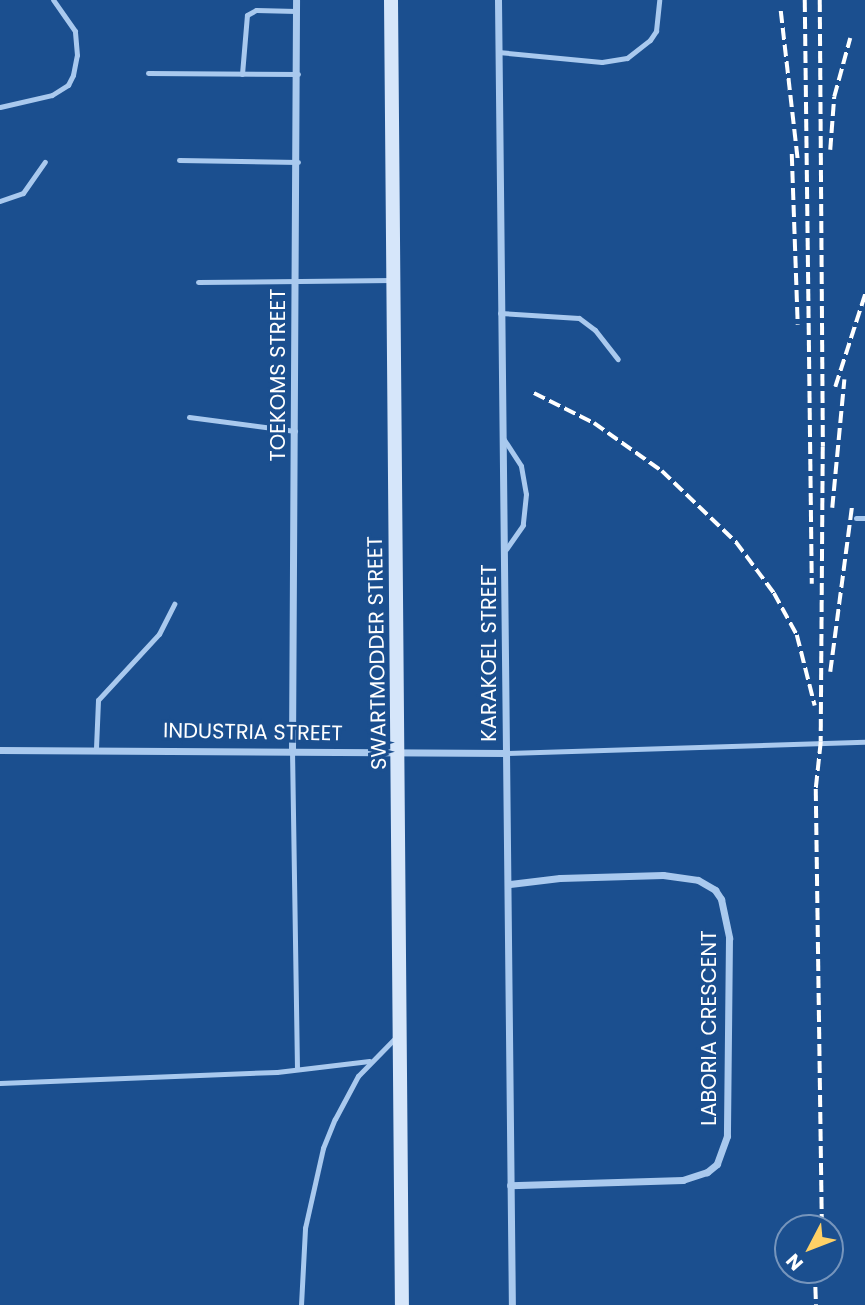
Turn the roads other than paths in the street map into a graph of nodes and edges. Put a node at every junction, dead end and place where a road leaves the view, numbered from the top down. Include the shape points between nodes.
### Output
1 (53, 0) edge
2 (296, 0) edge
3 (391, 0) edge
4 (498, 0) edge
5 (659, 0) edge
6 (296, 11) junction
7 (498, 52) junction
8 (148, 73) dead end
9 (242, 74) junction
10 (298, 74) junction
11 (0, 107) edge
12 (179, 160) dead end
13 (45, 162) dead end
14 (298, 162) junction
15 (0, 201) edge
16 (393, 280) junction
17 (198, 282) dead end
18 (296, 282) junction
19 (500, 313) junction
20 (618, 359) dead end
21 (189, 417) dead end
22 (295, 431) junction
23 (500, 434) junction
24 (856, 518) dead end
25 (865, 518) edge
26 (506, 549) junction
27 (174, 604) dead end
28 (865, 742) edge
29 (96, 748) junction
30 (0, 750) edge
31 (292, 750) junction
32 (399, 751) junction
33 (506, 753) junction
34 (510, 884) junction
35 (399, 1033) junction
36 (369, 1061) junction
37 (297, 1069) junction
38 (0, 1083) edge
39 (510, 1185) junction
40 (301, 1305) edge
41 (402, 1305) edge
42 (512, 1305) edge

1 - 11 lane via 75,31 78,55 73,75 68,85 52,95
2 - 6 street, TOEKOMS STREET
3 - 16 main road, SWARTMODDER STREET
4 - 7 street, KARAKOEL STREET
5 - 7 lane via 656,31 626,58 602,62
6 - 9 lane via 256,10 247,15
6 - 10 street, TOEKOMS STREET
7 - 19 street, KARAKOEL STREET
8 - 9 lane
9 - 10 lane
10 - 14 street, TOEKOMS STREET
12 - 14 lane
13 - 15 lane via 23,193
14 - 18 street, TOEKOMS STREET
16 - 18 lane
16 - 32 main road, SWARTMODDER STREET
17 - 18 lane
18 - 22 street, TOEKOMS STREET
19 - 20 lane via 579,318 596,330
19 - 23 street, KARAKOEL STREET
21 - 22 lane
22 - 31 street, TOEKOMS STREET
23 - 26 street, KARAKOEL STREET
23 - 26 lane via 520,466 526,494 523,525
24 - 25 lane
26 - 33 street, KARAKOEL STREET
27 - 29 lane via 159,634 98,700
28 - 33 lane
29 - 30 street, INDUSTRIA STREET
29 - 31 street, INDUSTRIA STREET
31 - 32 street, INDUSTRIA STREET
31 - 37 lane
32 - 33 street, INDUSTRIA STREET
32 - 35 main road, SWARTMODDER STREET
33 - 34 street, KARAKOEL STREET
34 - 39 street, KARAKOEL STREET
34 - 39 street, LABORIA CRESCENT via 663,875 698,880 715,890 721,900 729,938 727,1136 717,1164 683,1180
35 - 36 lane
35 - 41 main road, SWARTMODDER STREET
36 - 37 lane
36 - 40 lane via 347,1094 323,1148 306,1228
37 - 38 lane
39 - 42 street, KARAKOEL STREET

